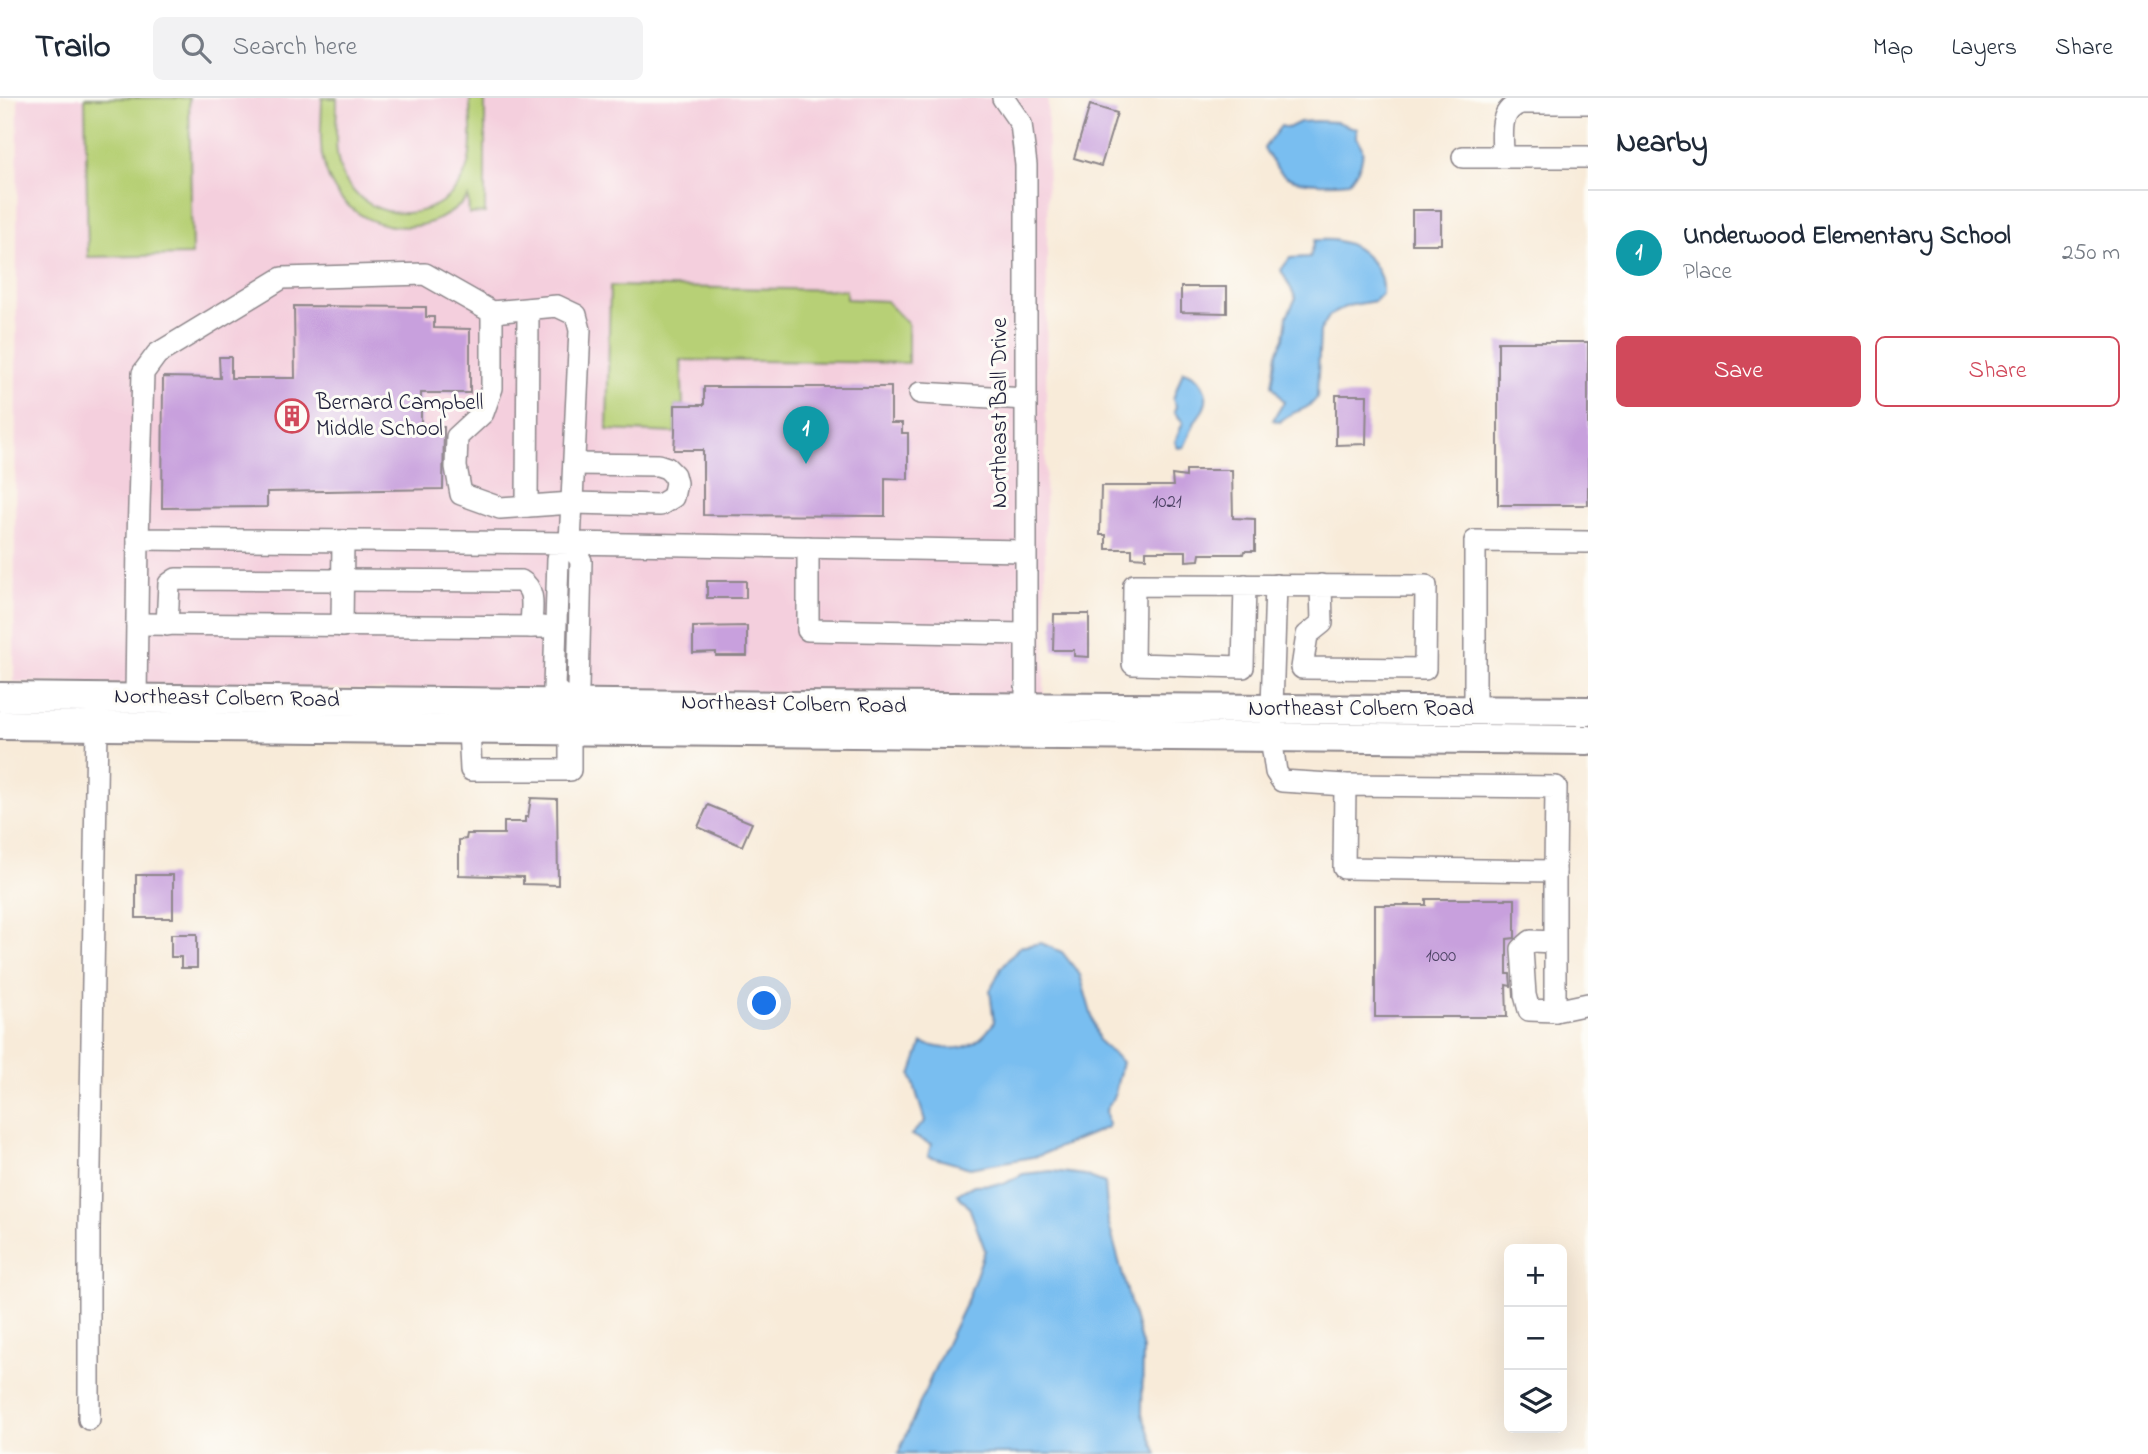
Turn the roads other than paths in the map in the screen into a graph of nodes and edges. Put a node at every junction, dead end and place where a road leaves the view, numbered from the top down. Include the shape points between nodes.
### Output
1 (1003, 98) edge
2 (1588, 103) edge
3 (1503, 156) junction
4 (1463, 157) dead end
5 (1588, 157) edge
6 (528, 309) junction
7 (492, 312) junction
8 (920, 393) dead end
9 (1026, 399) junction
10 (574, 464) junction
11 (572, 503) junction
12 (522, 507) junction
13 (138, 539) junction
14 (343, 541) junction
15 (1588, 542) edge
16 (570, 543) junction
17 (807, 547) junction
18 (1026, 551) junction
19 (342, 580) junction
20 (1245, 585) junction
21 (1276, 585) junction
22 (1321, 585) junction
23 (137, 624) junction
24 (167, 625) junction
25 (342, 626) junction
26 (531, 627) junction
27 (556, 628) junction
28 (1025, 634) junction
29 (0, 697) edge
30 (136, 698) junction
31 (1026, 707) junction
32 (1271, 709) junction
33 (1475, 709) junction
34 (1588, 711) edge
35 (570, 717) junction
36 (0, 725) edge
37 (97, 726) junction
38 (469, 729) junction
39 (1025, 735) junction
40 (1271, 737) junction
41 (1588, 740) edge
42 (1345, 785) junction
43 (1555, 871) junction
44 (1554, 942) junction
45 (1588, 1004) edge
46 (1555, 1011) junction
47 (89, 1419) dead end

1 - 9 street, Northeast Ball Drive via 1021,124 1026,165
2 - 3 street via 1513,106 1504,118
3 - 4 street
3 - 5 street
6 - 7 street
6 - 10 street via 557,306 576,315 580,330
6 - 12 street
7 - 12 street via 492,388 483,413 457,437 456,467 461,494 500,508
7 - 13 street via 425,274 282,278 157,354 143,373
8 - 9 street
9 - 18 street, Northeast Ball Drive
10 - 11 street
10 - 11 street via 658,465 667,468 676,483 673,497 660,505
11 - 12 street
11 - 16 street
13 - 14 street
13 - 23 street
14 - 16 street
14 - 19 street
15 - 33 street via 1475,541
16 - 17 street
16 - 27 street via 558,558
16 - 35 street via 581,561 578,688
17 - 18 street
17 - 28 street via 808,629
18 - 28 street, Northeast Ball Drive
19 - 24 street via 176,579 169,584
19 - 25 street
19 - 26 street via 521,581 532,593
20 - 20 street via 1133,585 1133,664 1243,667
20 - 21 street
21 - 22 street
21 - 32 street
22 - 22 street via 1426,586 1425,669 1302,668 1307,635 1322,623
23 - 24 street
23 - 30 street
24 - 25 street
25 - 26 street
26 - 27 street
27 - 35 street via 554,688
28 - 31 street, Northeast Ball Drive
29 - 30 main road, Northeast Colbern Road
30 - 35 main road, Northeast Colbern Road
31 - 32 main road, Northeast Colbern Road
31 - 35 main road, Northeast Colbern Road
31 - 39 street, Northeast Ball Drive
32 - 33 main road, Northeast Colbern Road
32 - 40 street
33 - 34 main road, Northeast Colbern Road
35 - 38 main road, Northeast Colbern Road
35 - 38 street via 570,770 471,770
35 - 39 main road, Northeast Colbern Road
36 - 37 main road, Northeast Colbern Road
37 - 38 main road, Northeast Colbern Road
37 - 47 street
39 - 40 main road, Northeast Colbern Road
40 - 41 main road, Northeast Colbern Road
40 - 42 street via 1276,772 1282,781
42 - 43 street via 1344,868
42 - 43 street via 1556,787
43 - 44 street
44 - 46 street
44 - 46 street via 1531,941 1522,950 1529,1010
45 - 46 street

